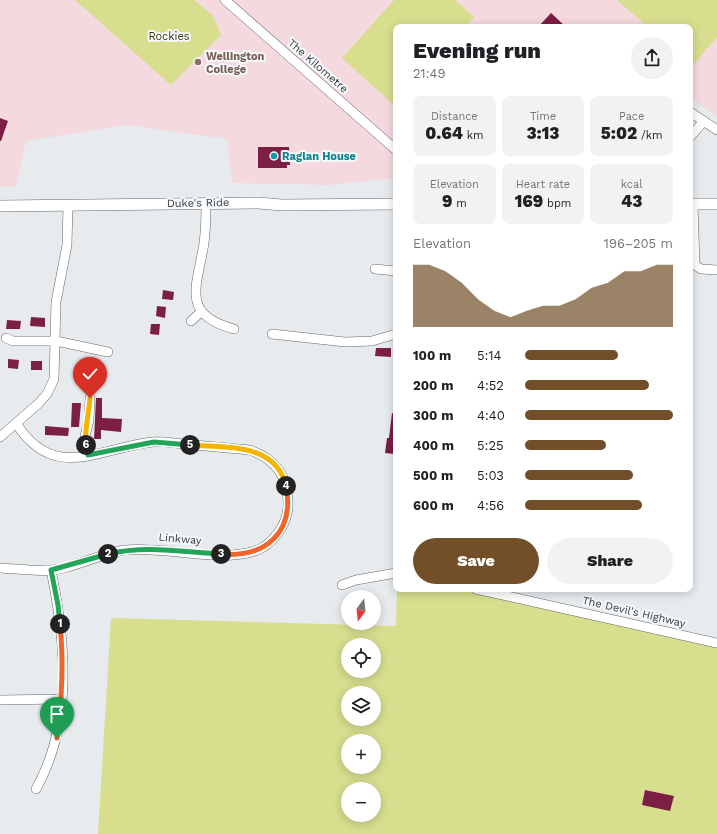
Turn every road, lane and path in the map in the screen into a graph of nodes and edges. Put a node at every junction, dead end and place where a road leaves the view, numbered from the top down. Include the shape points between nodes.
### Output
1 (225, 0) edge
2 (693, 114) edge
3 (704, 121) junction
4 (717, 130) edge
5 (693, 134) edge
6 (393, 147) edge
7 (206, 203) junction
8 (393, 204) edge
9 (693, 204) edge
10 (717, 204) edge
11 (0, 206) edge
12 (68, 206) junction
13 (693, 224) edge
14 (375, 269) dead end
15 (717, 270) edge
16 (393, 271) edge
17 (201, 312) junction
18 (191, 321) dead end
19 (234, 329) dead end
20 (272, 334) dead end
21 (393, 335) edge
22 (6, 338) dead end
23 (56, 341) junction
24 (108, 352) dead end
25 (90, 398) dead end
26 (16, 424) junction
27 (0, 437) edge
28 (88, 455) junction
29 (0, 568) edge
30 (51, 570) junction
31 (393, 574) edge
32 (342, 585) dead end
33 (489, 592) edge
34 (717, 643) edge
35 (62, 699) junction
36 (1, 700) edge
37 (36, 789) dead end

1 - 6 street, The Kilometre
2 - 3 street
3 - 4 street
3 - 5 street
7 - 8 main road, Duke's Ride
7 - 12 main road, Duke's Ride
7 - 17 street via 203,250 195,286
9 - 10 main road
11 - 12 main road, Duke's Ride
12 - 23 street via 67,245 56,302
13 - 15 street via 695,264 701,269
14 - 16 street
17 - 18 street
17 - 19 street via 213,322
20 - 21 street via 345,342 372,341
22 - 23 street via 13,341
23 - 24 street
23 - 26 street via 54,379 47,394
25 - 28 street via 85,436
26 - 27 street
26 - 28 street, Linkway via 30,443 47,454 70,458
28 - 30 street, Linkway via 154,442 250,450 263,455 282,474 288,495 286,517 275,538 256,551 228,555 148,549 123,550
29 - 30 street, Linkway
30 - 35 street via 58,605 63,656
31 - 32 street
33 - 34 street, The Devil's Highway
35 - 36 street
35 - 37 street via 57,738 46,770

